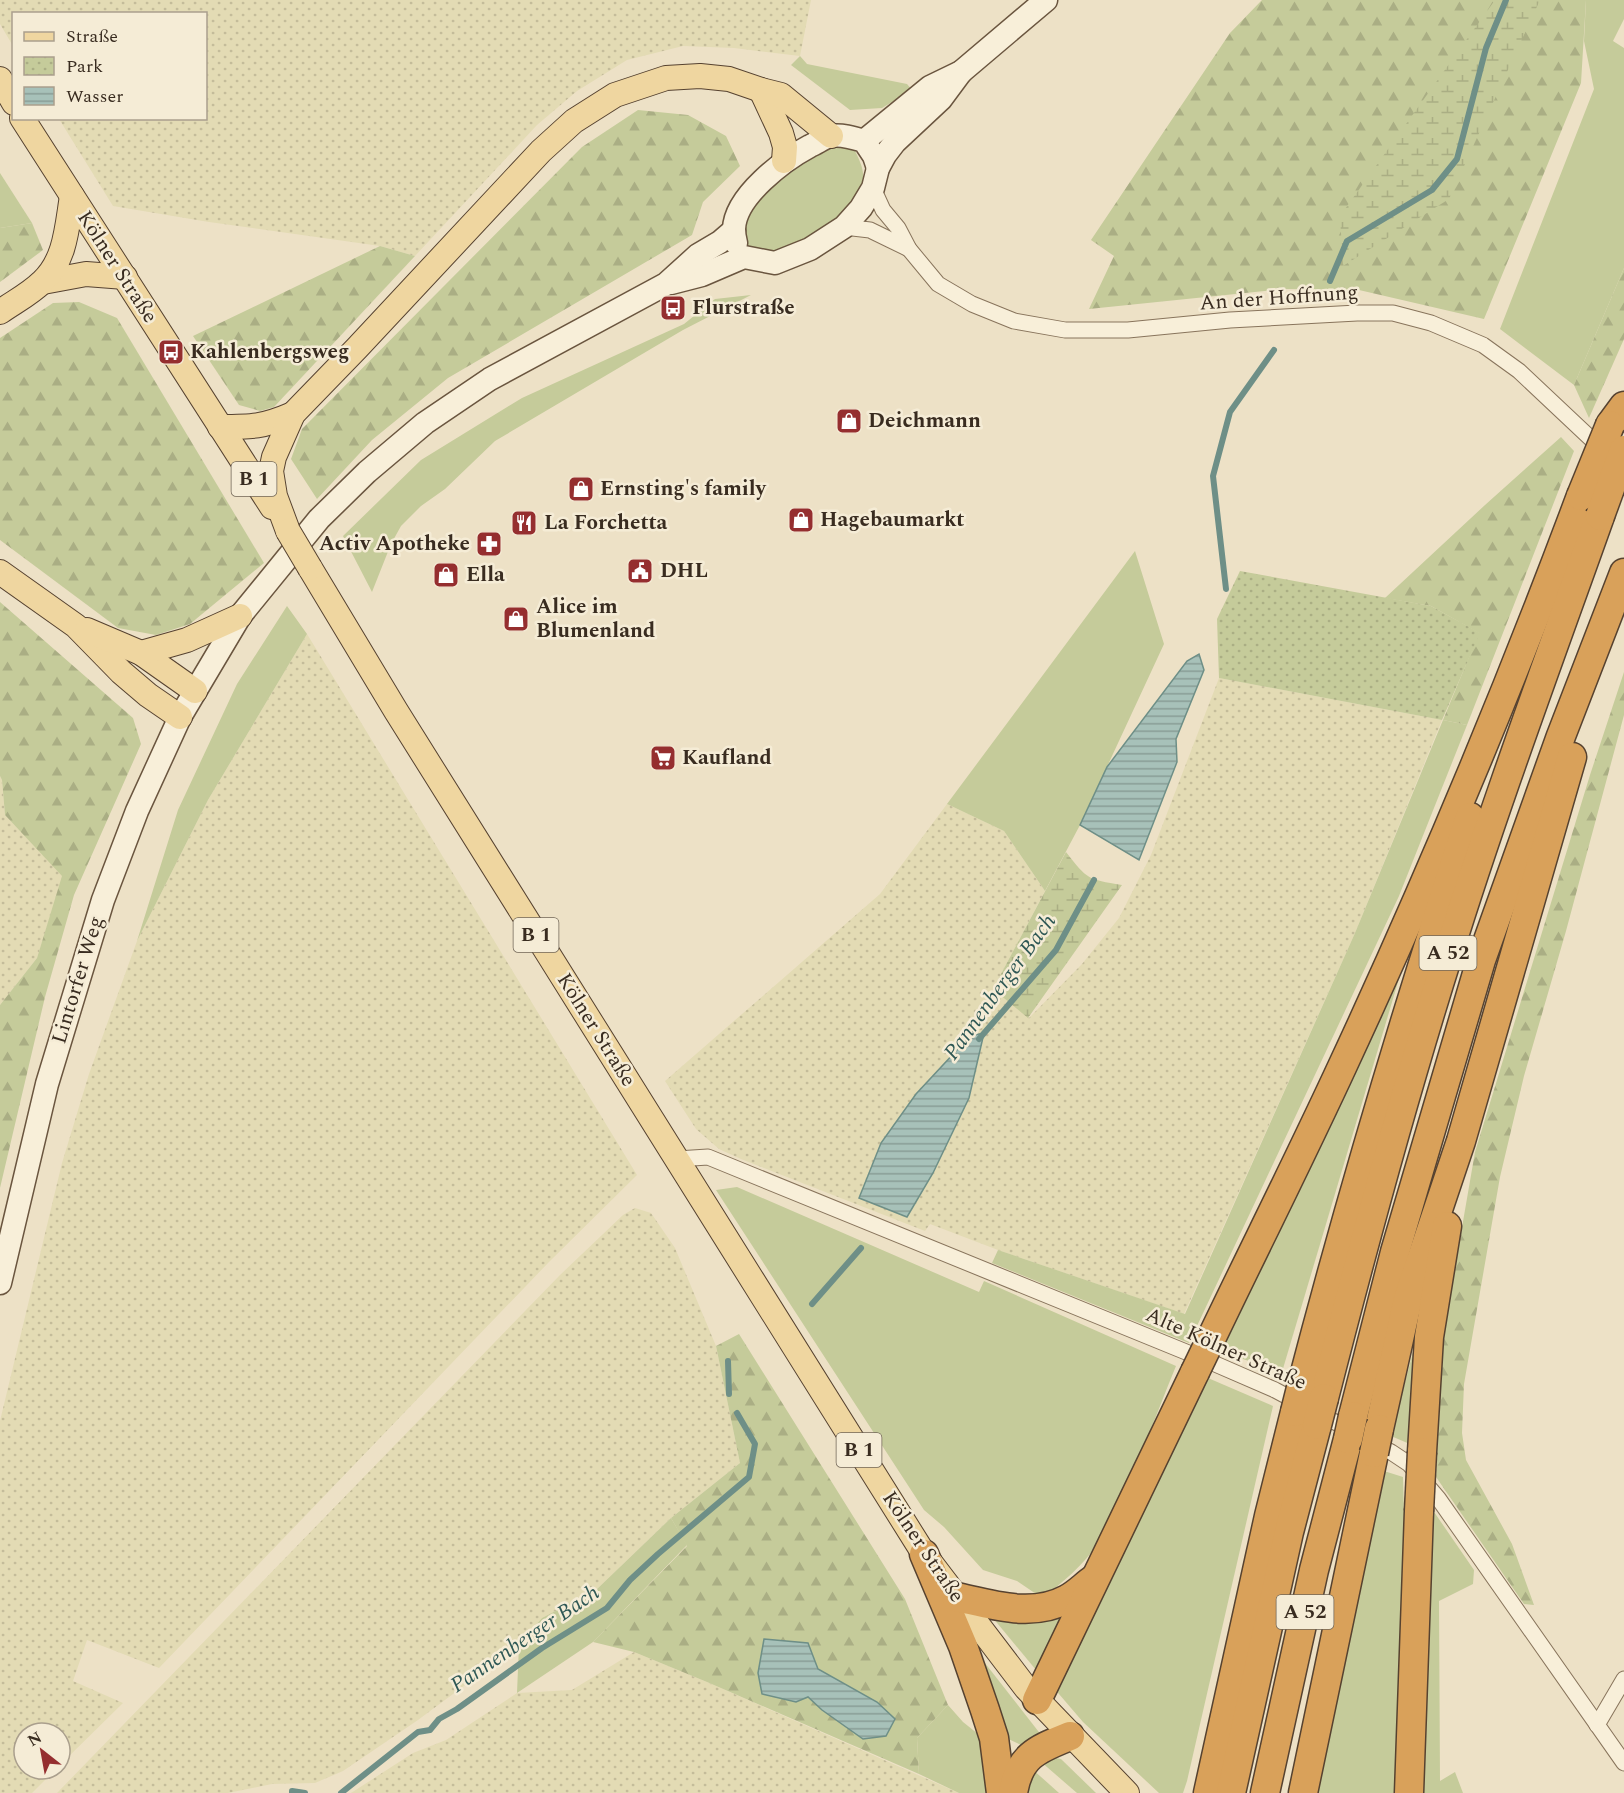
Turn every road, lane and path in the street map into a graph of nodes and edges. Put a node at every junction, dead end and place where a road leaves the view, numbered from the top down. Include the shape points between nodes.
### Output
1 (1044, 0) edge
2 (961, 72) junction
3 (0, 79) edge
4 (761, 90) junction
5 (12, 100) edge
6 (23, 120) edge
7 (831, 136) junction
8 (864, 141) junction
9 (784, 161) junction
10 (875, 178) junction
11 (72, 196) junction
12 (844, 227) junction
13 (734, 230) junction
14 (909, 249) junction
15 (744, 257) junction
16 (125, 277) junction
17 (43, 282) junction
18 (666, 284) junction
19 (0, 312) edge
20 (293, 414) junction
21 (1617, 415) edge
22 (220, 427) junction
23 (1624, 450) edge
24 (1624, 470) edge
25 (288, 531) junction
26 (0, 572) edge
27 (1624, 573) edge
28 (1624, 581) edge
29 (1536, 615) junction
30 (240, 616) junction
31 (76, 626) junction
32 (141, 653) junction
33 (195, 691) junction
34 (180, 717) junction
35 (1461, 1141) junction
36 (677, 1159) junction
37 (0, 1283) edge
38 (1309, 1406) junction
39 (924, 1554) junction
40 (1096, 1578) junction
41 (956, 1597) junction
42 (1624, 1679) edge
43 (1037, 1700) junction
44 (1597, 1725) junction
45 (1070, 1736) junction
46 (1624, 1763) edge
47 (1233, 1782) edge
48 (1266, 1789) edge
49 (1001, 1793) edge
50 (1013, 1793) edge
51 (1127, 1793) edge
52 (1208, 1793) edge
53 (1303, 1793) edge
54 (1409, 1793) edge

1 - 2 main road
2 - 8 main road via 930,87
2 - 10 main road via 941,99 885,154
3 - 5 main road
4 - 7 main road via 781,95
4 - 9 main road via 783,140
4 - 20 main road via 729,79 666,78 615,95 574,121 541,151
6 - 11 main road, Kölner Straße / B 1
7 - 8 main road
7 - 9 main road
8 - 10 main road via 874,156
9 - 13 main road via 746,200
10 - 12 main road via 861,208
10 - 14 street, An der Hoffnung via 883,210
11 - 16 main road, Kölner Straße / B 1
11 - 17 main road via 65,243
12 - 14 street, An der Hoffnung via 870,230
12 - 15 main road via 810,249 775,263
13 - 15 main road
13 - 18 main road
14 - 24 street, An der Hoffnung via 938,284 972,304 1014,321 1065,330 1128,330 1358,313 1393,313 1431,323 1483,345 1519,371
15 - 18 main road via 702,275
16 - 17 main road via 87,274
16 - 22 main road, Kölner Straße / B 1
17 - 19 main road
18 - 30 main road via 490,379 425,423 319,519
20 - 22 main road via 270,424
20 - 25 main road via 271,471
21 - 29 highway, bridge
22 - 25 main road, Kölner Straße / B 1
23 - 38 highway, A 52, bridge via 1448,954 1362,1248
25 - 36 main road, Kölner Straße / B 1, bridge
26 - 31 main road
27 - 48 highway, A 52 via 1481,960 1395,1252 1314,1570
28 - 35 highway
29 - 38 highway via 1390,1068 1337,1251
29 - 40 highway, bridge via 1347,1057
30 - 32 main road via 172,646
30 - 33 main road
31 - 32 main road
31 - 34 main road via 121,672
32 - 33 main road
33 - 34 main road, Lintorfer Weg
34 - 37 main road, Lintorfer Weg via 137,811 99,910 47,1084
35 - 53 highway via 1408,1299
35 - 54 highway, bridge via 1429,1337
36 - 39 main road, Kölner Straße / B 1
36 - 44 street, Alte Kölner Straße via 708,1156 1213,1363 1275,1390 1391,1452 1409,1464 1438,1498
38 - 47 highway, A 52 via 1289,1532
38 - 52 highway via 1269,1516
39 - 41 main road, Kölner Straße / B 1
39 - 49 highway via 985,1710 994,1738
40 - 41 highway via 1068,1599 1041,1609 1008,1608
40 - 43 highway
41 - 43 main road, Kölner Straße / B 1
42 - 44 street
43 - 45 main road, Kölner Straße / B 1
44 - 46 street, Alte Kölner Straße
45 - 50 highway via 1029,1756 1017,1773
45 - 51 main road, Kölner Straße / B 1

